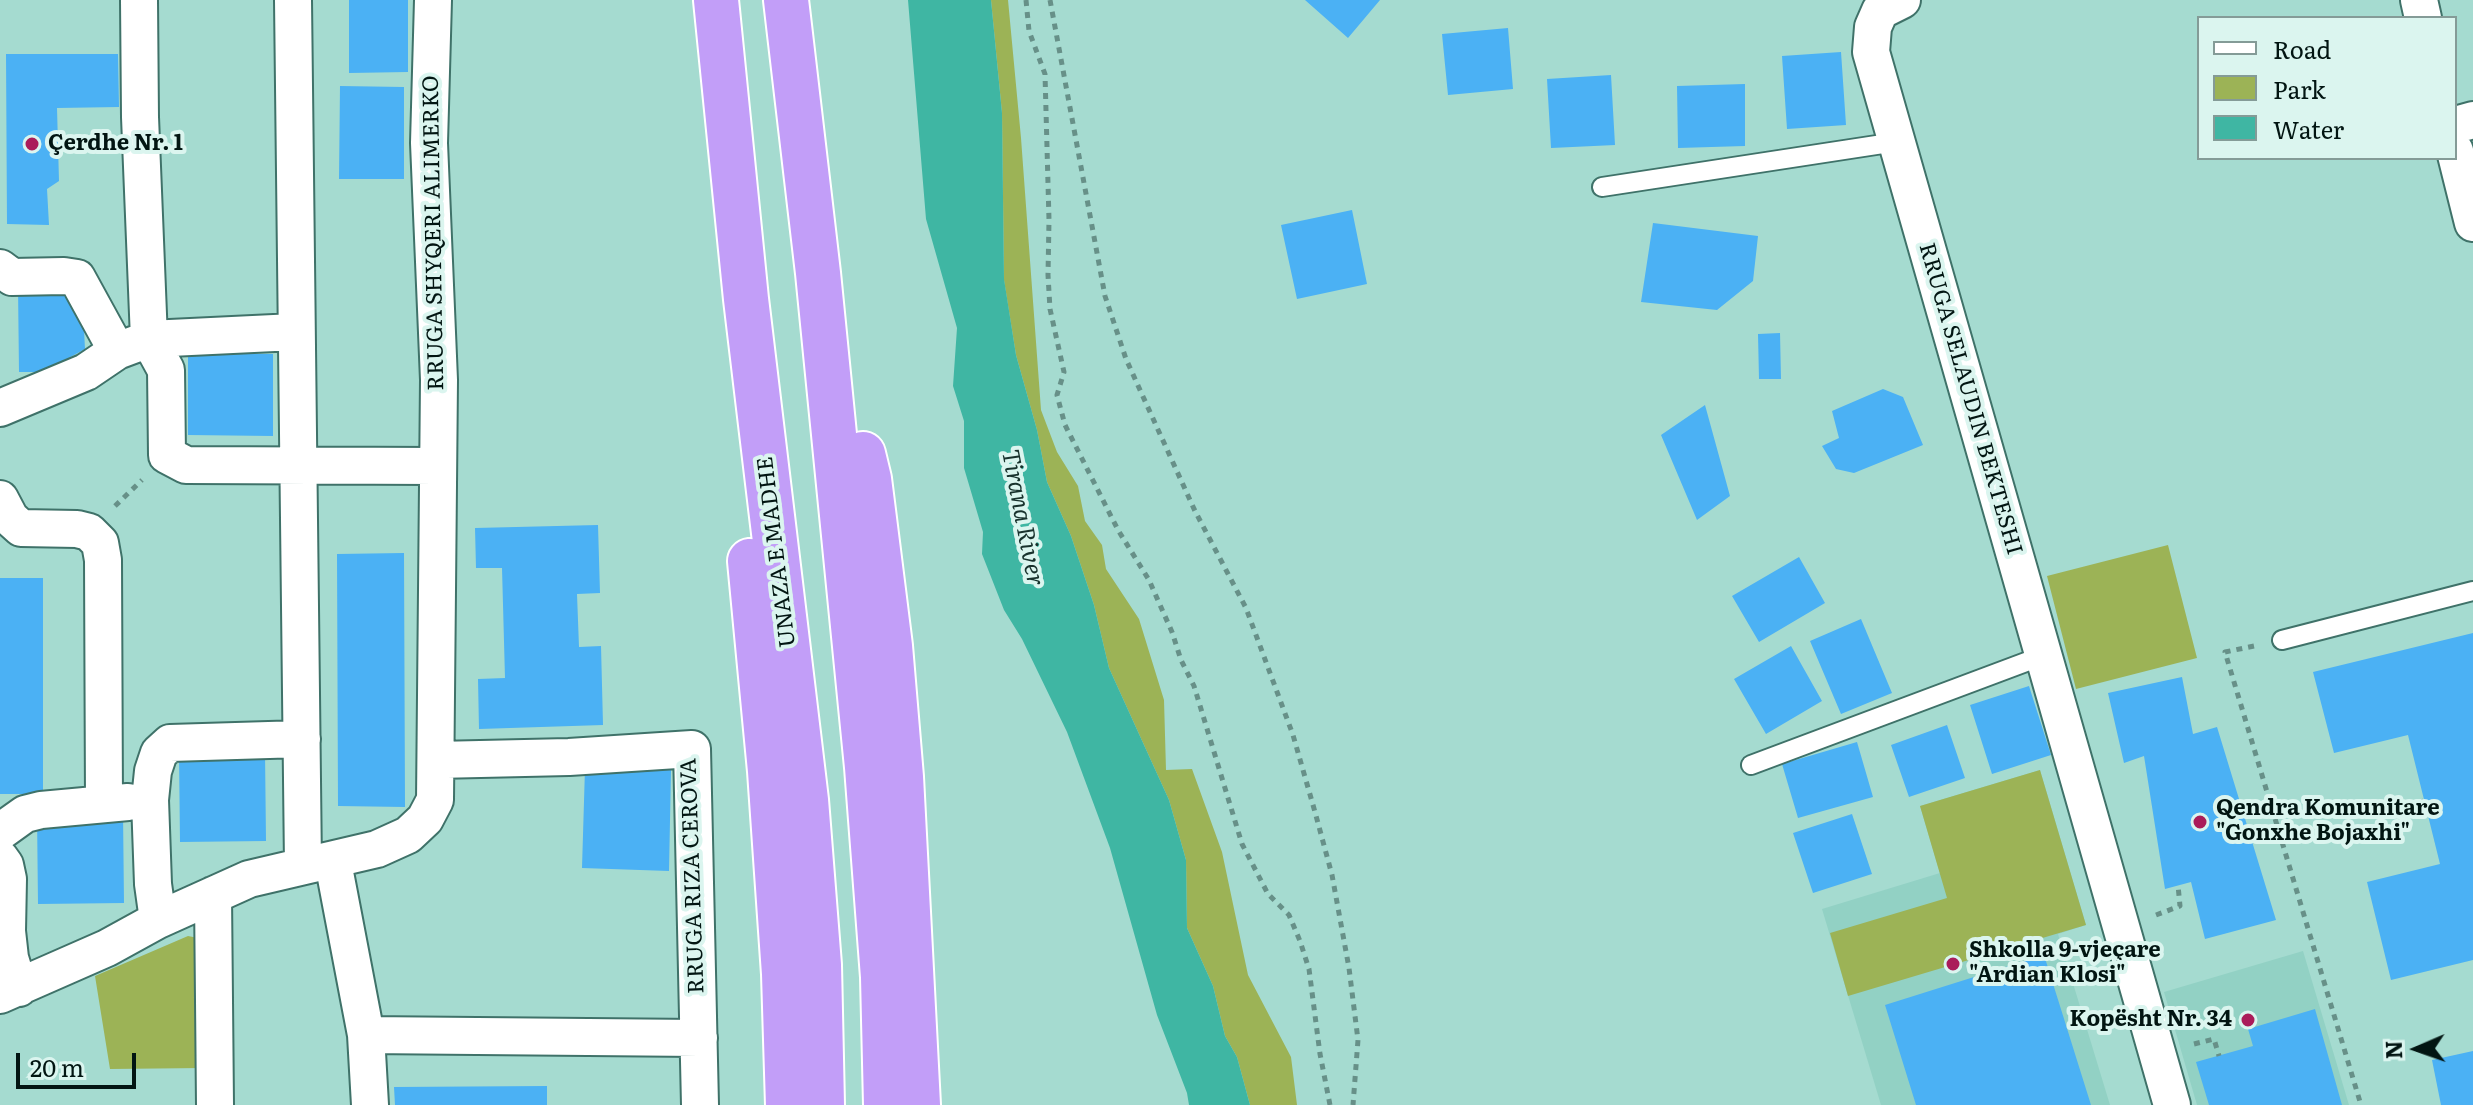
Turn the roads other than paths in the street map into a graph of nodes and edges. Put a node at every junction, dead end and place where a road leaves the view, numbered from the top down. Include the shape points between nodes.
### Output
1 (139, 0) edge
2 (293, 0) edge
3 (433, 0) edge
4 (716, 0) edge
5 (786, 0) edge
6 (1883, 4) edge
7 (1896, 142) junction
8 (2457, 159) edge
9 (1602, 187) dead end
10 (2473, 223) edge
11 (0, 268) edge
12 (818, 273) junction
13 (746, 299) junction
14 (295, 332) junction
15 (133, 345) junction
16 (0, 408) edge
17 (437, 466) junction
18 (299, 468) junction
19 (0, 499) edge
20 (2473, 591) edge
21 (2282, 640) dead end
22 (2042, 656) junction
23 (302, 739) junction
24 (436, 760) junction
25 (1751, 765) dead end
26 (150, 800) junction
27 (104, 803) junction
28 (0, 832) edge
29 (0, 858) edge
30 (318, 863) junction
31 (213, 895) junction
32 (158, 920) junction
33 (10, 992) edge
34 (366, 1035) junction
35 (699, 1038) junction
36 (215, 1105) edge
37 (370, 1105) edge
38 (700, 1105) edge
39 (788, 1105) edge
40 (822, 1105) edge
41 (886, 1105) edge
42 (918, 1105) edge
43 (2172, 1105) edge

1 - 15 street
2 - 14 street
3 - 17 street, RRUGA SHYQERI ALIMERKO via 429,143 439,380
4 - 13 highway, UNAZA E MADHE
5 - 12 highway
6 - 7 street, RRUGA SELAUDIN BEKTESHI via 1873,27 1871,52
7 - 9 lane
7 - 22 street, RRUGA SELAUDIN BEKTESHI
8 - 10 street
11 - 15 street via 12,277 77,278
12 - 41 highway via 867,767 883,977
12 - 42 highway via 869,479 888,631
13 - 39 highway via 744,470 770,771
13 - 40 highway, UNAZA E MADHE via 806,800 819,965
14 - 15 street
14 - 18 street
15 - 16 street via 86,372
15 - 18 street via 166,370 167,455 186,465
17 - 18 street
17 - 24 street, RRUGA SHYQERI ALIMERKO
18 - 23 street
19 - 27 street via 21,528 77,529 100,543
20 - 21 lane
22 - 25 lane
22 - 43 street, RRUGA SELAUDIN BEKTESHI
23 - 26 street via 170,743 159,753
23 - 30 street
24 - 30 street via 435,800 408,835 377,849
24 - 35 street, RRUGA RIZA CEROVA via 692,749
26 - 27 street
26 - 32 street
27 - 28 street via 25,814
29 - 33 street via 8,879
30 - 31 street via 249,879
30 - 34 street
31 - 32 street
31 - 36 street
32 - 33 street
34 - 35 street
34 - 37 street
35 - 38 street, RRUGA RIZA CEROVA

